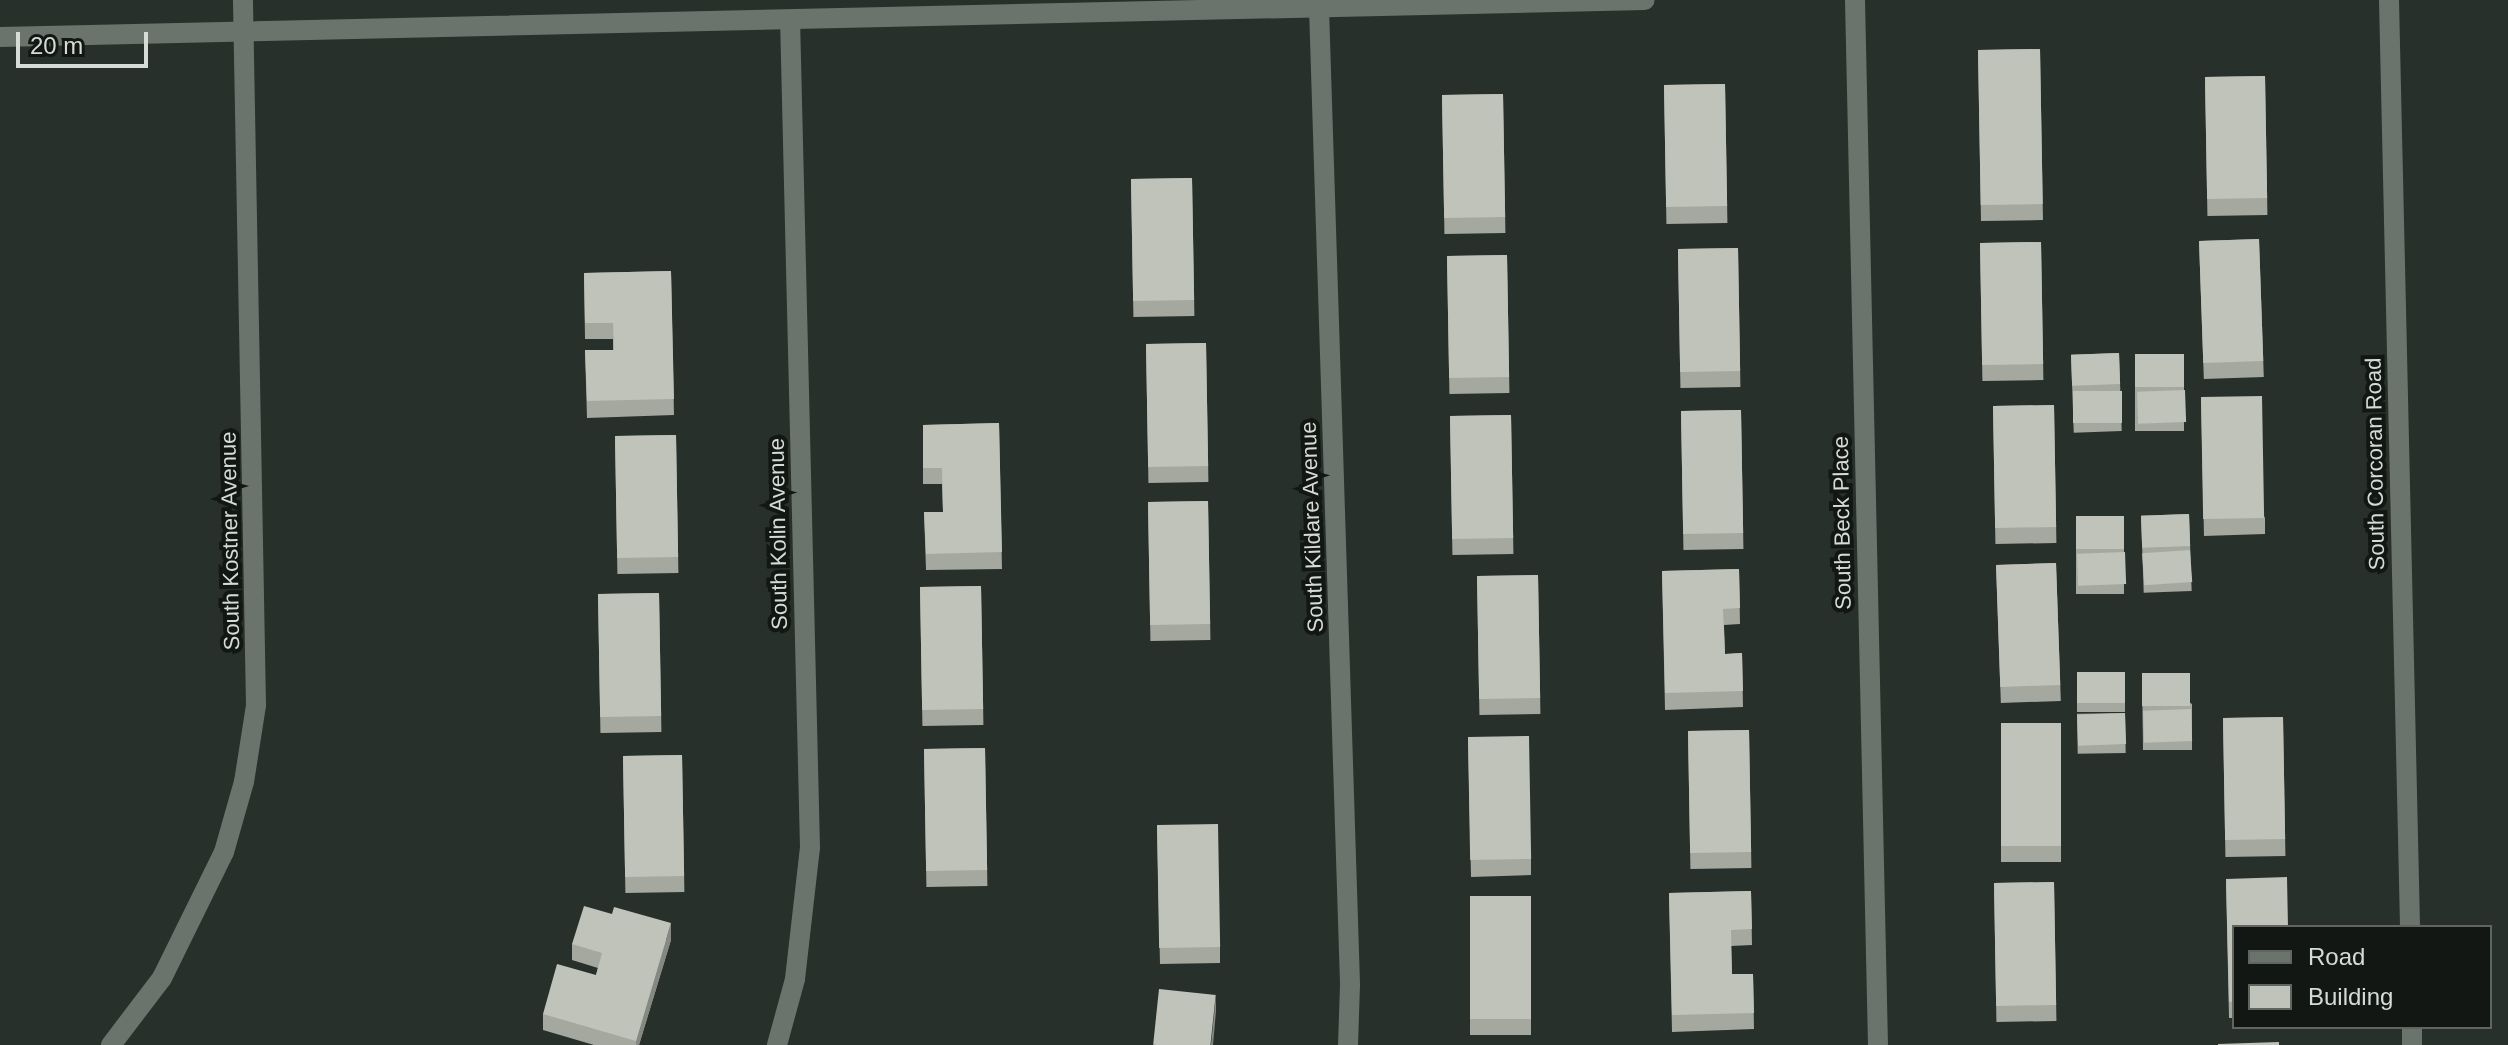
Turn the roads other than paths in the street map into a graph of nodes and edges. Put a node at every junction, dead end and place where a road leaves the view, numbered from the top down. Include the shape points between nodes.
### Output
1 (243, 0) edge
2 (1645, 0) edge
3 (1855, 0) edge
4 (2389, 0) edge
5 (1319, 8) junction
6 (790, 20) junction
7 (244, 33) junction
8 (0, 37) edge
9 (2410, 925) edge
10 (111, 1045) edge
11 (777, 1045) edge
12 (1348, 1045) edge
13 (1878, 1045) edge

1 - 7 street, South Kostner Avenue
2 - 5 street
3 - 13 street, South Beck Place
4 - 9 street, South Corcoran Road
5 - 6 street
5 - 12 street, South Kildare Avenue via 1350,969
6 - 7 street
6 - 11 street, South Kolin Avenue via 810,848 795,979
7 - 8 street
7 - 10 street, South Kostner Avenue via 256,705 244,782 224,852 162,978

